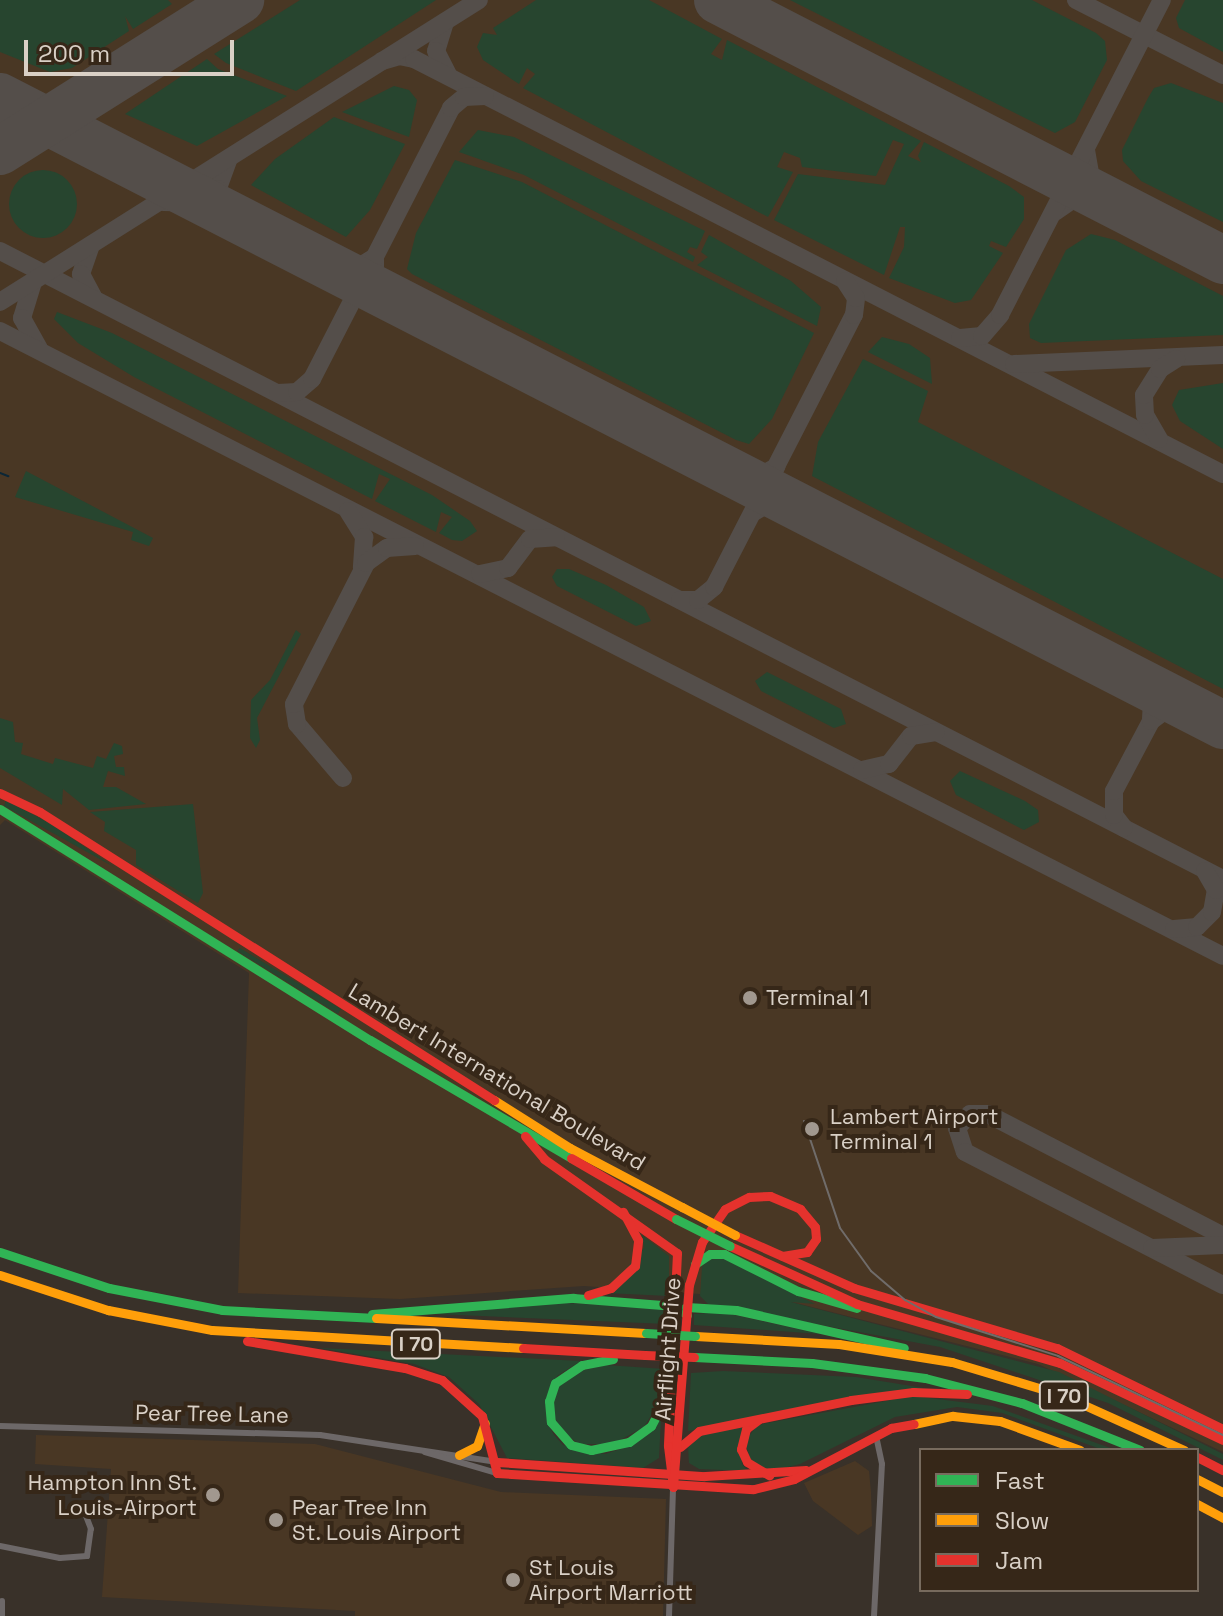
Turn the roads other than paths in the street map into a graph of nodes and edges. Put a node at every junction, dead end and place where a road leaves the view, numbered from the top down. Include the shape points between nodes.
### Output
1 (0, 793) edge
2 (0, 809) edge
3 (521, 1131) junction
4 (623, 1212) junction
5 (0, 1252) edge
6 (775, 1255) junction
7 (692, 1266) junction
8 (0, 1275) edge
9 (573, 1298) junction
10 (681, 1310) junction
11 (879, 1311) junction
12 (337, 1318) junction
13 (188, 1327) junction
14 (913, 1354) junction
15 (645, 1355) junction
16 (670, 1390) junction
17 (993, 1394) junction
18 (762, 1418) junction
19 (485, 1423) junction
20 (0, 1426) edge
21 (1223, 1429) edge
22 (876, 1436) junction
23 (1223, 1440) edge
24 (668, 1446) junction
25 (1074, 1448) edge
26 (1135, 1448) edge
27 (1180, 1448) edge
28 (680, 1449) junction
29 (421, 1451) junction
30 (459, 1455) junction
31 (1199, 1458) edge
32 (497, 1467) junction
33 (809, 1470) junction
34 (1223, 1470) edge
35 (646, 1473) junction
36 (673, 1474) junction
37 (769, 1475) junction
38 (705, 1476) junction
39 (1199, 1480) edge
40 (673, 1487) junction
41 (1223, 1492) edge
42 (1199, 1505) edge
43 (84, 1511) dead end
44 (1223, 1518) edge
45 (0, 1546) edge
46 (2, 1601) dead end
47 (2, 1616) edge
48 (669, 1616) edge
49 (874, 1616) edge

1 - 6 main road, Lambert International Boulevard, bridge via 40,812 570,1148
2 - 3 main road, Lambert International Boulevard
3 - 4 main road via 544,1159
3 - 11 main road, Lambert International Boulevard, bridge via 676,1219 802,1282
4 - 9 main road via 638,1240 635,1266 611,1288
4 - 10 main road, Airflight Drive via 673,1249 679,1262
5 - 12 main road, I 70 via 147,1297 222,1310
6 - 7 main road, Airflight Drive via 807,1252 816,1239 815,1227 791,1203 757,1195 715,1218
6 - 21 main road, Lambert International Boulevard via 854,1288 1057,1348
7 - 10 main road, Airflight Drive
7 - 11 main road via 720,1253 820,1300
8 - 13 main road, I 70 via 108,1310
9 - 10 main road
9 - 12 main road
10 - 14 main road via 819,1326 897,1344
10 - 16 main road, Airflight Drive
10 - 28 main road, Airflight Drive
11 - 23 main road, Lambert International Boulevard via 1042,1357
12 - 14 main road, I 70, bridge via 695,1336
13 - 15 main road, I 70 via 301,1338
13 - 19 main road via 430,1375 455,1387
14 - 27 main road, I 70 via 1062,1395
15 - 16 main road via 592,1362 561,1376 549,1401 555,1431 579,1449 619,1446 651,1426
15 - 17 main road, I 70, bridge via 850,1367
16 - 24 main road, Airflight Drive
17 - 18 main road via 894,1394
17 - 26 main road, I 70
18 - 28 main road via 699,1431
18 - 37 main road via 746,1429 741,1449 747,1462
19 - 30 main road via 477,1446
19 - 32 main road
20 - 29 street, Pear Tree Lane via 320,1435
22 - 25 main road via 925,1419 969,1416
22 - 33 main road
22 - 49 street via 882,1464
24 - 35 main road via 659,1468
24 - 36 main road, Airflight Drive
28 - 36 main road, Airflight Drive
28 - 38 main road via 687,1467
29 - 30 street, Pear Tree Lane
29 - 32 street, Pear Tree Lane
30 - 32 street, Pear Tree Lane
31 - 34 main road
32 - 35 main road, Pear Tree Lane
32 - 40 main road, Pear Tree Lane
33 - 37 main road, Pear Tree Lane
33 - 40 main road, Pear Tree Lane via 754,1489
35 - 36 main road, Pear Tree Lane
36 - 38 main road, Pear Tree Lane
36 - 40 main road, Airflight Drive
37 - 38 main road, Pear Tree Lane
39 - 41 main road
40 - 48 street, Airflight Drive
42 - 44 main road
43 - 45 street via 91,1529 90,1550 78,1559
46 - 47 street

